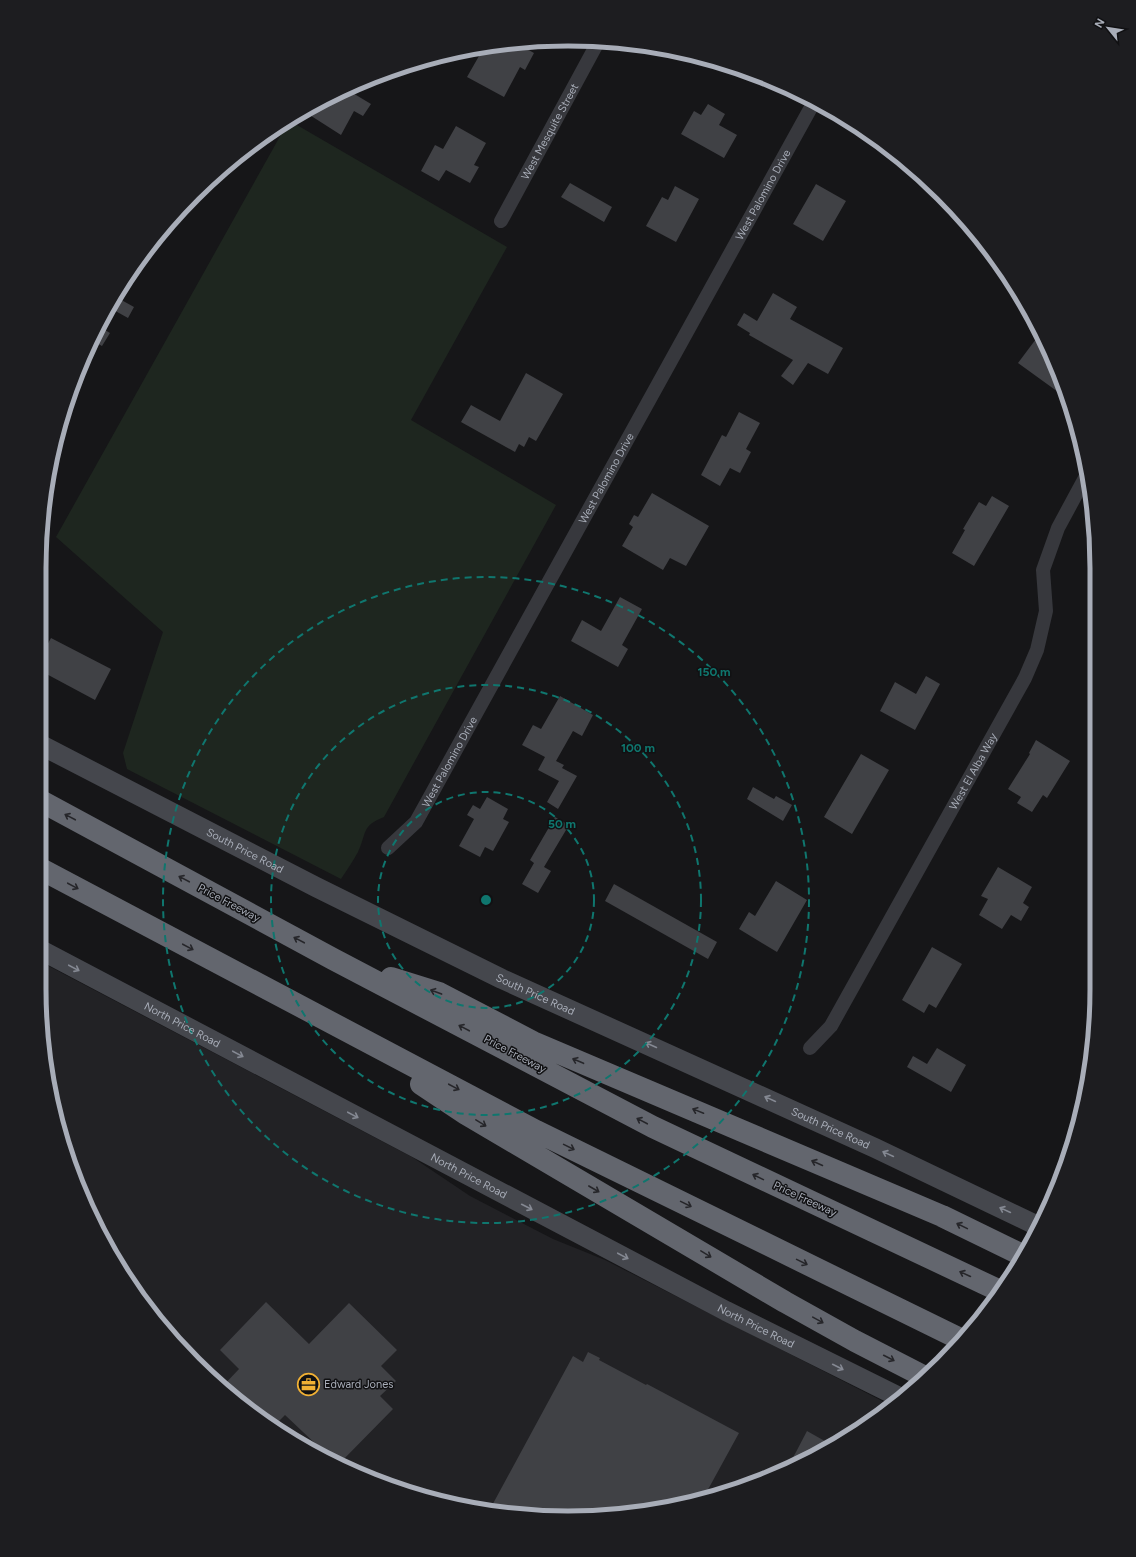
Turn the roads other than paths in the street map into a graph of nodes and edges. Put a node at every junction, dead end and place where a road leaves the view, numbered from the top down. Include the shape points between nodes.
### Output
1 (595, 47) edge
2 (811, 107) edge
3 (501, 221) dead end
4 (1083, 482) edge
5 (46, 748) edge
6 (46, 804) edge
7 (388, 848) dead end
8 (46, 872) edge
9 (46, 953) edge
10 (333, 959) junction
11 (295, 1004) junction
12 (810, 1048) dead end
13 (1034, 1224) edge
14 (1018, 1254) edge
15 (995, 1289) edge
16 (956, 1337) edge
17 (919, 1374) edge
18 (895, 1395) edge

1 - 3 street, West Mesquite Street
2 - 7 street, West Palomino Drive via 416,822
4 - 12 street, West El Alba Way via 1058,528 1043,570 1046,611 1036,650 1025,678 831,1026
13 -> 5 main road, South Price Road via 860,1141 502,979 316,887
10 -> 6 highway, Price Freeway
8 -> 11 highway
9 -> 18 main road, North Price Road via 726,1311
14 -> 10 highway via 942,1216 533,1042 439,993
15 -> 10 highway, Price Freeway via 653,1126
11 -> 16 highway via 536,1131
11 -> 17 highway via 466,1114 785,1302

